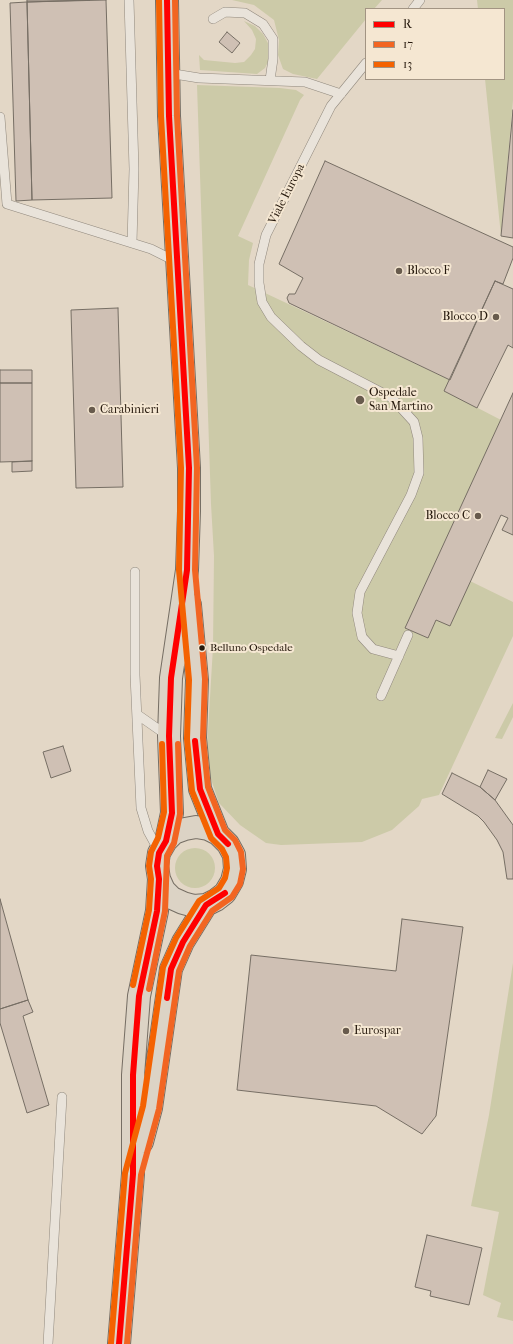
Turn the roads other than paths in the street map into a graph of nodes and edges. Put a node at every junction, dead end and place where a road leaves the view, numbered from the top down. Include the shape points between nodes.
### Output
1 (130, 0) edge
2 (167, 0) edge
3 (420, 0) edge
4 (414, 8) edge
5 (213, 19) dead end
6 (365, 64) edge
7 (168, 73) junction
8 (270, 80) junction
9 (341, 94) junction
10 (0, 117) edge
11 (132, 243) junction
12 (178, 262) junction
13 (187, 570) junction
14 (134, 572) dead end
15 (408, 635) dead end
16 (399, 656) junction
17 (381, 696) dead end
18 (138, 715) junction
19 (169, 736) junction
20 (218, 834) junction
21 (163, 847) junction
22 (159, 879) junction
23 (206, 905) junction
24 (62, 1097) dead end
25 (133, 1174) junction
26 (48, 1344) edge
27 (119, 1344) edge

1 - 11 lane via 134,169
2 - 7 main road
3 - 4 lane
5 - 8 lane via 225,12 245,13 262,24 273,39
6 - 9 lane, Viale Europa
7 - 8 lane via 199,78
7 - 12 main road
8 - 9 lane via 305,82
9 - 16 lane, Viale Europa via 331,106 266,235 259,264 259,283 262,302 271,317 319,360 392,398 414,422 418,438 419,473 411,496 360,592 358,613 362,637 373,649
10 - 11 lane via 7,204
11 - 12 lane
12 - 13 main road via 189,468
13 - 19 main road via 171,678
13 - 20 main road via 197,680 195,738 200,789
14 - 18 lane
15 - 16 lane
16 - 17 lane
18 - 19 lane
18 - 21 lane via 141,808 148,831
19 - 21 main road via 172,813
20 - 21 main road via 196,827 185,829 174,834
20 - 23 main road via 234,855 235,869 225,893
21 - 22 main road via 157,866
22 - 23 main road via 164,890 172,898 194,906
22 - 25 main road via 157,911 139,996 133,1075
23 - 25 main road via 183,942 171,969 151,1108
24 - 26 lane
25 - 27 main road

